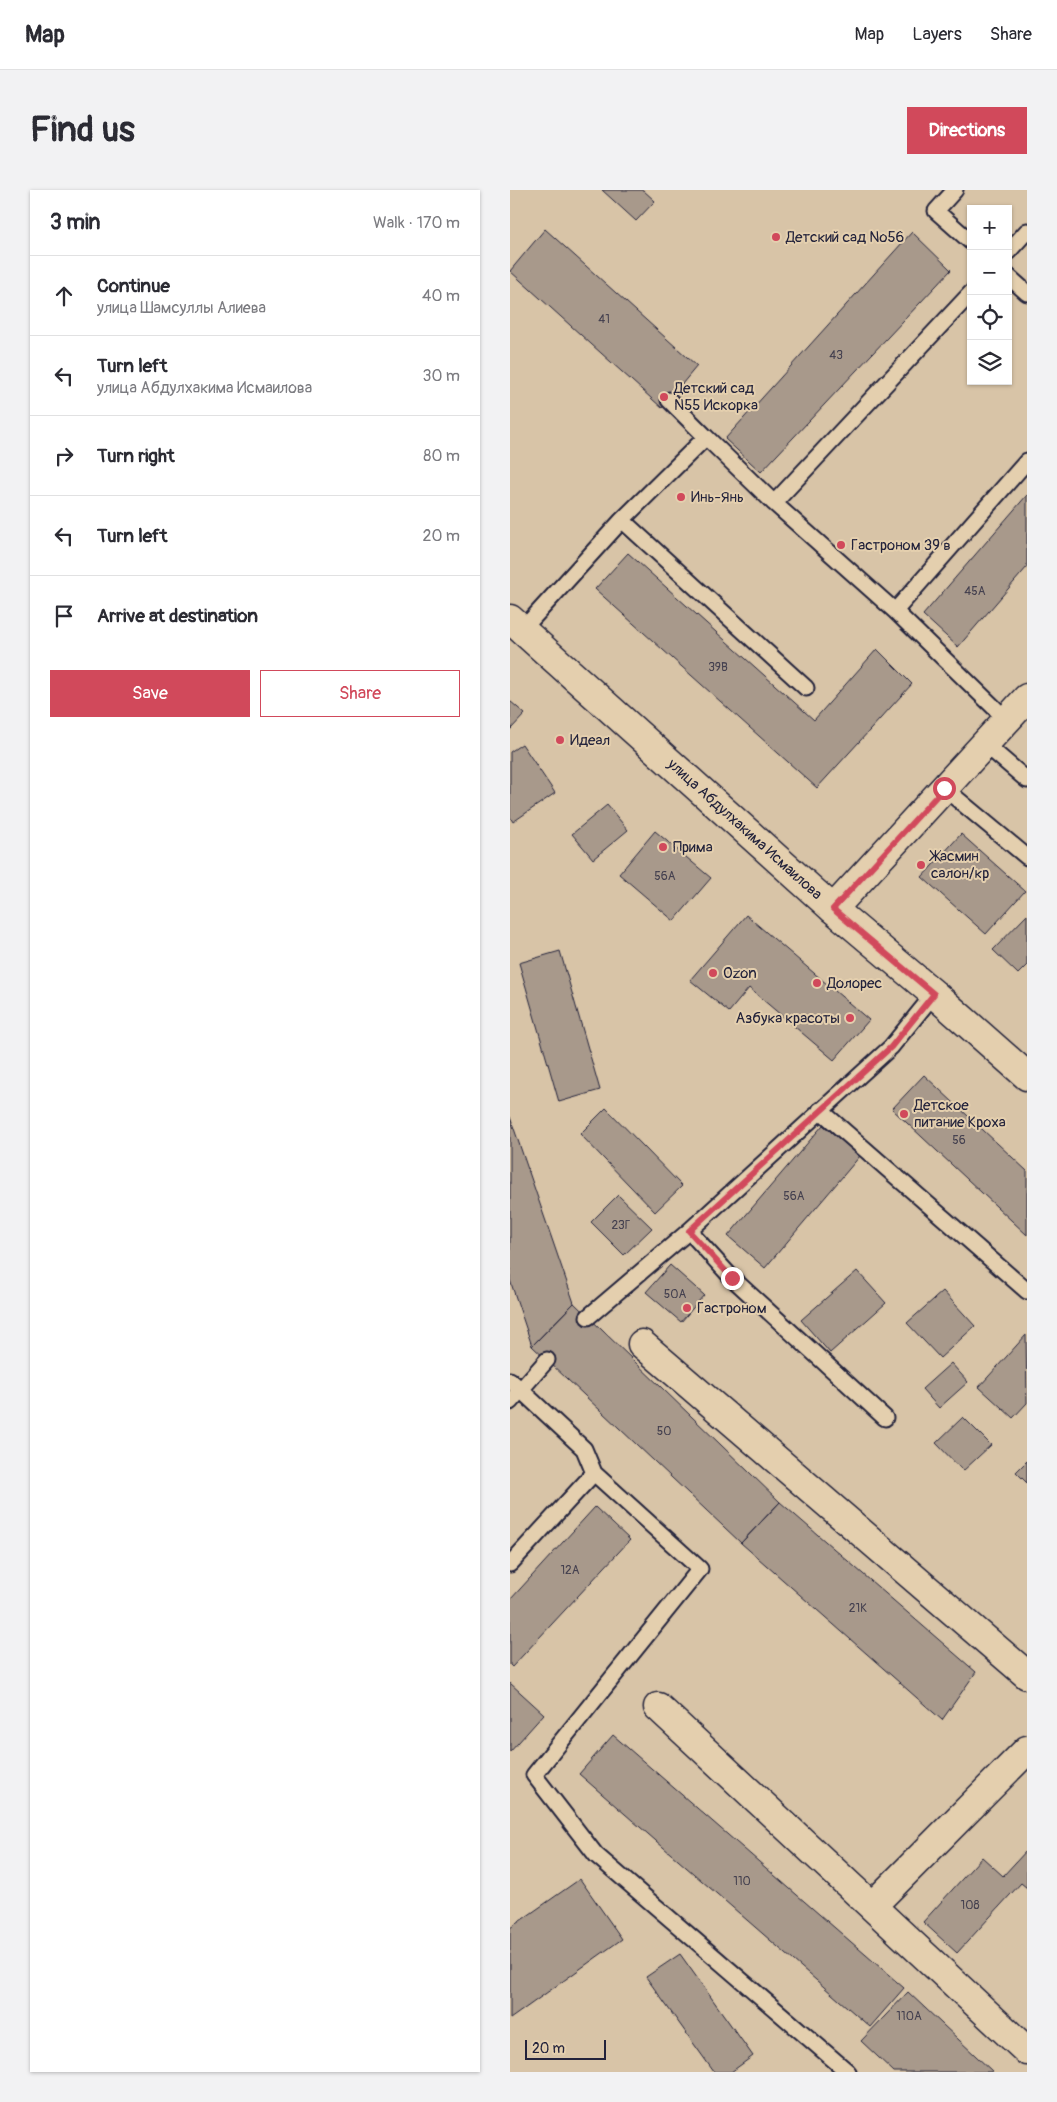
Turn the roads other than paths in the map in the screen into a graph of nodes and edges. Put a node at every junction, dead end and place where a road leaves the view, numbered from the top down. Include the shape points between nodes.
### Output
1 (955, 190) edge
2 (1027, 231) edge
3 (967, 238) edge
4 (1010, 250) edge
5 (1012, 280) edge
6 (1027, 293) edge
7 (970, 295) edge
8 (669, 400) dead end
9 (706, 437) junction
10 (1027, 461) edge
11 (774, 502) junction
12 (622, 520) junction
13 (895, 611) junction
14 (516, 624) edge
15 (806, 688) dead end
16 (1027, 698) edge
17 (1007, 720) junction
18 (985, 744) junction
19 (1027, 780) edge
20 (944, 788) junction
21 (1027, 857) edge
22 (833, 909) junction
23 (934, 994) junction
24 (1027, 1076) edge
25 (820, 1110) junction
26 (689, 1231) junction
27 (1027, 1291) edge
28 (588, 1317) dead end
29 (642, 1344) dead end
30 (547, 1360) dead end
31 (515, 1385) edge
32 (510, 1402) edge
33 (885, 1418) dead end
34 (594, 1473) junction
35 (510, 1564) edge
36 (1027, 1675) edge
37 (658, 1707) dead end
38 (1027, 1750) edge
39 (872, 1906) junction
40 (1027, 2050) edge
41 (848, 2072) edge

1 - 3 lane via 936,210
2 - 4 lane
5 - 6 lane
7 - 11 lane
8 - 9 lane
9 - 11 lane
9 - 12 lane
10 - 13 lane
11 - 13 lane
12 - 14 lane
12 - 15 lane
13 - 17 lane
14 - 22 street, улица Абдулхакима Исмаилова
16 - 17 street
17 - 18 street
18 - 19 lane
18 - 20 street
20 - 21 lane
20 - 22 street
22 - 23 street, улица Абдулхакима Исмаилова
23 - 24 street, улица Абдулхакима Исмаилова
23 - 25 lane via 891,1047
25 - 26 lane
25 - 27 lane
26 - 28 lane
26 - 33 lane via 732,1278
29 - 36 street
30 - 31 lane
31 - 32 lane
31 - 34 lane via 584,1448
34 - 35 lane
34 - 41 lane via 700,1568 534,1776 596,1855
37 - 39 street
38 - 39 street
39 - 40 street

